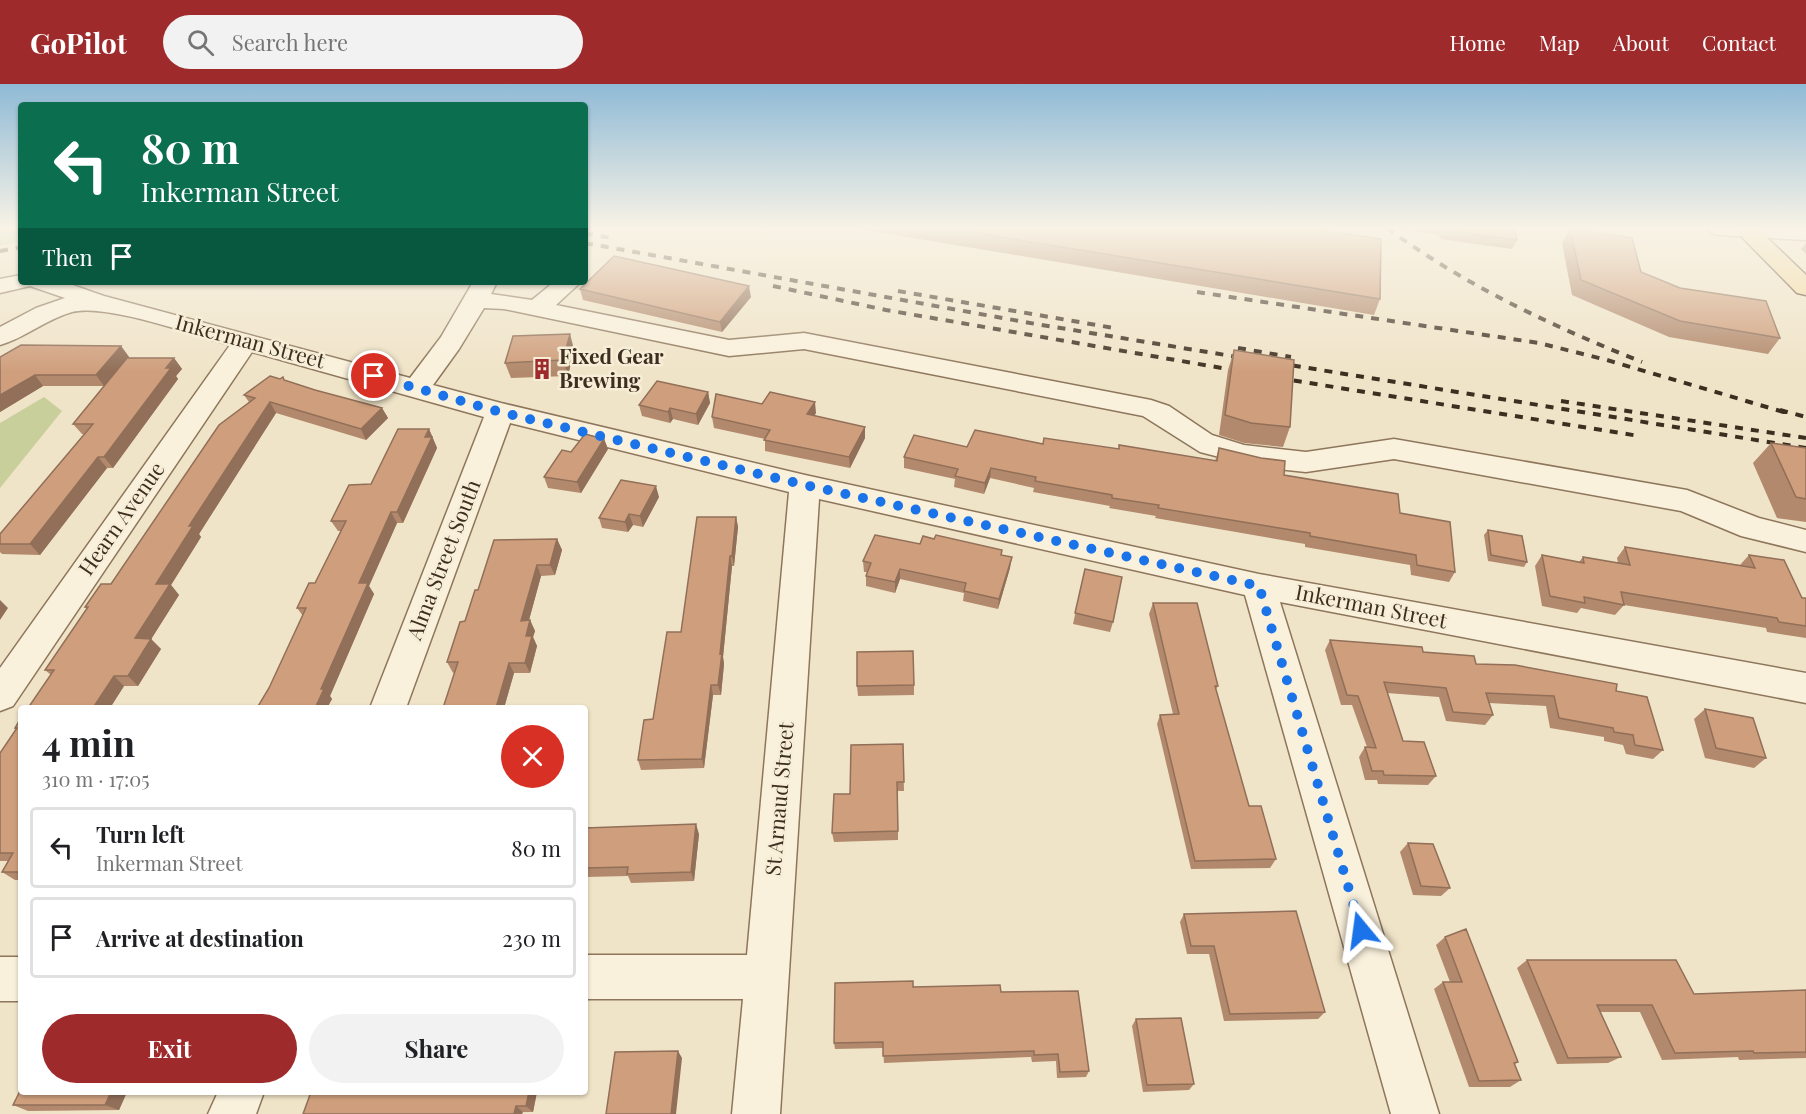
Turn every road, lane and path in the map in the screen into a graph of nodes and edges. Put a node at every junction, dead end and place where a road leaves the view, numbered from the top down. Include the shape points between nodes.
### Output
1 (1793, 276) edge
2 (18, 283) edge
3 (49, 285) edge
4 (565, 285) edge
5 (0, 286) edge
6 (1806, 288) edge
7 (480, 291) edge
8 (106, 303) junction
9 (537, 309) junction
10 (0, 337) edge
11 (244, 342) junction
12 (417, 387) junction
13 (500, 412) junction
14 (805, 485) junction
15 (1806, 541) edge
16 (1259, 586) junction
17 (1806, 688) edge
18 (0, 696) edge
19 (389, 705) edge
20 (588, 977) edge
21 (766, 977) junction
22 (0, 979) edge
23 (18, 979) edge
24 (240, 1095) edge
25 (232, 1114) edge
26 (756, 1114) edge
27 (1415, 1114) edge

1 - 6 main road
2 - 5 street
3 - 8 street
4 - 9 street
7 - 9 street via 504,302
7 - 12 street via 443,357
8 - 10 street, Inkerman Street via 72,304 45,313
8 - 11 street, Inkerman Street
9 - 15 street via 729,348 804,341 1151,409 1211,445 1291,462 1394,449 1687,501 1752,528
11 - 12 street, Inkerman Street
11 - 18 street, Hearn Avenue
12 - 13 street, Inkerman Street
13 - 14 street, Inkerman Street
13 - 19 street, Alma Street South
14 - 16 street, Inkerman Street
14 - 21 street, St Arnaud Street
16 - 17 street, Inkerman Street
16 - 27 street
20 - 21 street
21 - 26 street, St Arnaud Street
22 - 23 street
24 - 25 street

